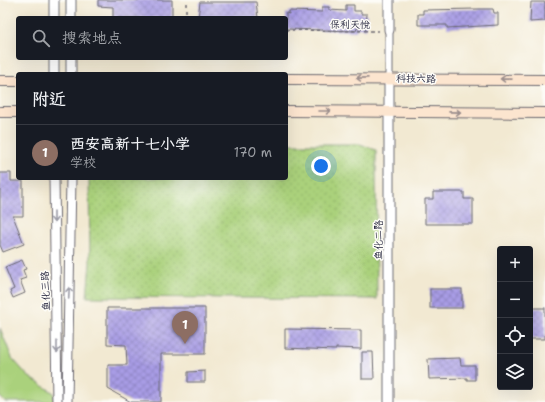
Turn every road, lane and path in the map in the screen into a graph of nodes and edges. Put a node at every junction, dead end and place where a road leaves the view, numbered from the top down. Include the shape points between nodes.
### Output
1 (54, 0) edge
2 (71, 0) edge
3 (186, 0) edge
4 (389, 0) edge
5 (54, 16) edge
6 (71, 16) edge
7 (186, 16) edge
8 (288, 30) edge
9 (385, 31) junction
10 (54, 60) edge
11 (71, 60) edge
12 (54, 72) edge
13 (71, 72) edge
14 (389, 78) junction
15 (288, 79) edge
16 (545, 80) edge
17 (0, 81) edge
18 (16, 81) edge
19 (288, 111) edge
20 (389, 111) junction
21 (0, 112) edge
22 (16, 112) edge
23 (545, 113) edge
24 (54, 180) edge
25 (71, 180) edge
26 (57, 402) edge
27 (68, 402) edge
28 (389, 402) edge

1 - 5 street
2 - 6 street
3 - 7 path
4 - 9 street
8 - 9 path, 保利天悦
9 - 14 street
10 - 12 street
11 - 13 street
14 -> 15 main road, 科技六路
16 -> 14 main road, 科技六路
14 - 20 street, 鱼化二路
17 - 18 main road
19 -> 20 main road
20 -> 23 main road
20 - 28 street, 鱼化二路
21 - 22 main road
24 -> 26 street, 鱼化三路
27 -> 25 street

